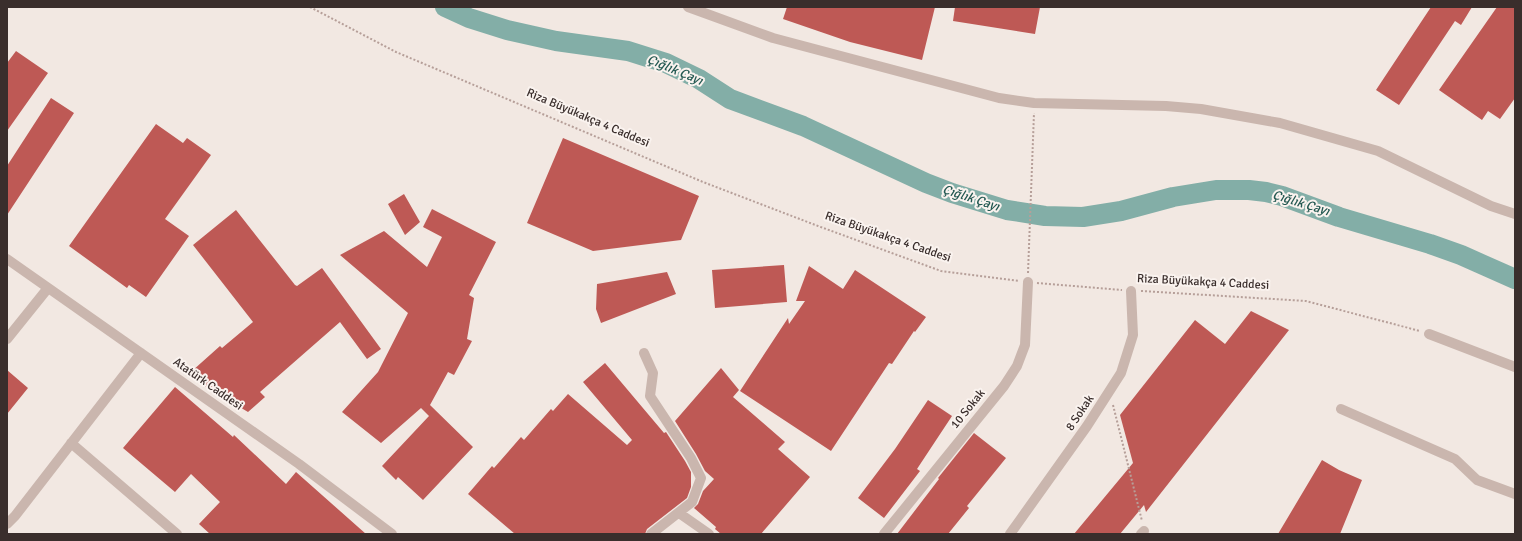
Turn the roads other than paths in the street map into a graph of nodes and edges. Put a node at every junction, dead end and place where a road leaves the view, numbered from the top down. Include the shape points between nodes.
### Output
1 (688, 7) edge
2 (1515, 214) edge
3 (7, 259) edge
4 (1028, 282) road end
5 (48, 288) junction
6 (1131, 290) road end
7 (1429, 334) road end
8 (7, 339) edge
9 (140, 353) junction
10 (644, 353) dead end
11 (1515, 367) edge
12 (1341, 409) dead end
13 (71, 443) junction
14 (1515, 494) edge
15 (679, 513) junction
16 (7, 524) edge
17 (177, 534) edge
18 (392, 534) edge
19 (651, 534) edge
20 (709, 534) edge
21 (884, 534) edge
22 (1010, 534) edge

1 - 2 street via 773,38 998,98 1034,103 1201,109 1280,123 1378,151 1491,206
3 - 5 street, Atatürk Caddesi
4 - 21 street, 10 Sokak via 1025,345 1017,366 1004,386
5 - 8 street
5 - 9 street, Atatürk Caddesi
6 - 22 street, 8 Sokak via 1133,335 1120,373 1087,426
7 - 11 street
9 - 13 street
9 - 18 street, Atatürk Caddesi via 299,464
10 - 15 street via 653,373 650,396 691,458 701,478 692,502
12 - 14 street via 1455,459 1477,480
13 - 16 street
13 - 17 street
15 - 19 street
15 - 20 street

